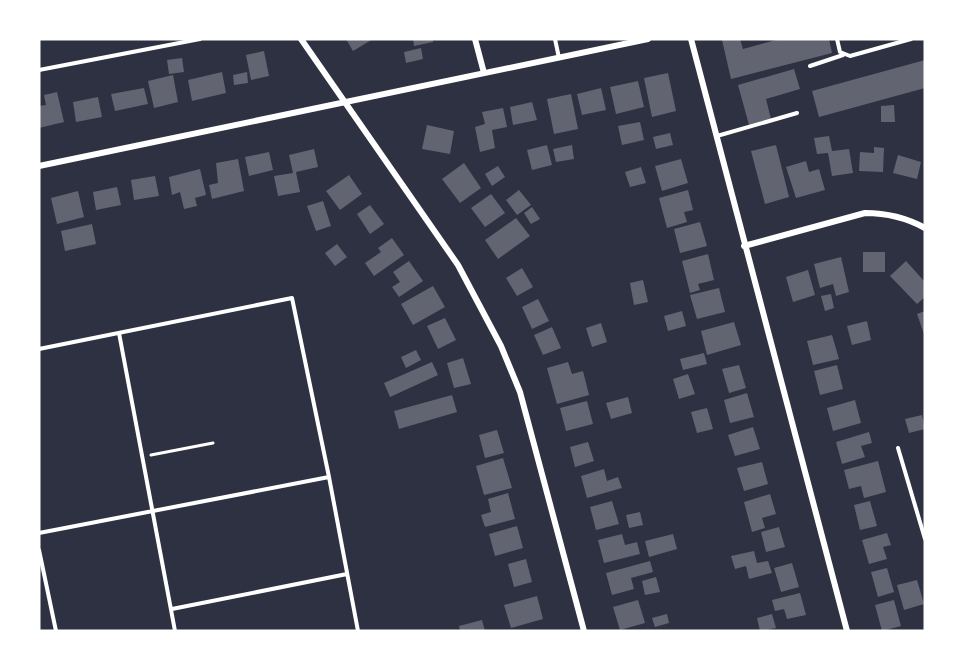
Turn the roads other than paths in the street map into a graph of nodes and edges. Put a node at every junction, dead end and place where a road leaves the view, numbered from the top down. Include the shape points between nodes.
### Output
1 (200, 39) edge
2 (301, 39) edge
3 (475, 39) edge
4 (555, 39) edge
5 (648, 39) edge
6 (691, 39) edge
7 (837, 39) edge
8 (911, 39) edge
9 (844, 54) junction
10 (559, 58) junction
11 (810, 66) dead end
12 (39, 70) edge
13 (484, 74) junction
14 (344, 104) junction
15 (797, 113) dead end
16 (716, 136) junction
17 (39, 166) edge
18 (925, 228) edge
19 (744, 246) junction
20 (118, 333) junction
21 (39, 349) edge
22 (898, 448) dead end
23 (329, 477) junction
24 (154, 508) junction
25 (39, 533) edge
26 (925, 539) edge
27 (39, 550) edge
28 (347, 574) junction
29 (171, 609) junction
30 (56, 631) edge
31 (176, 631) edge
32 (358, 631) edge
33 (584, 631) edge
34 (847, 631) edge

1 - 12 lane
2 - 14 street
3 - 13 street
4 - 10 lane
5 - 10 street
6 - 16 street
7 - 9 lane
8 - 9 lane via 850,56
9 - 11 lane
10 - 13 street
13 - 14 street
14 - 17 street
14 - 33 street via 458,265 501,346 520,392
15 - 16 lane
16 - 19 street
18 - 19 street via 885,213 865,213
19 - 34 street
20 - 21 lane
20 - 23 lane via 292,298
20 - 24 lane
22 - 26 lane
23 - 24 lane
23 - 28 lane
24 - 25 lane
24 - 29 lane
27 - 30 lane
28 - 29 lane
28 - 32 lane
29 - 31 lane

